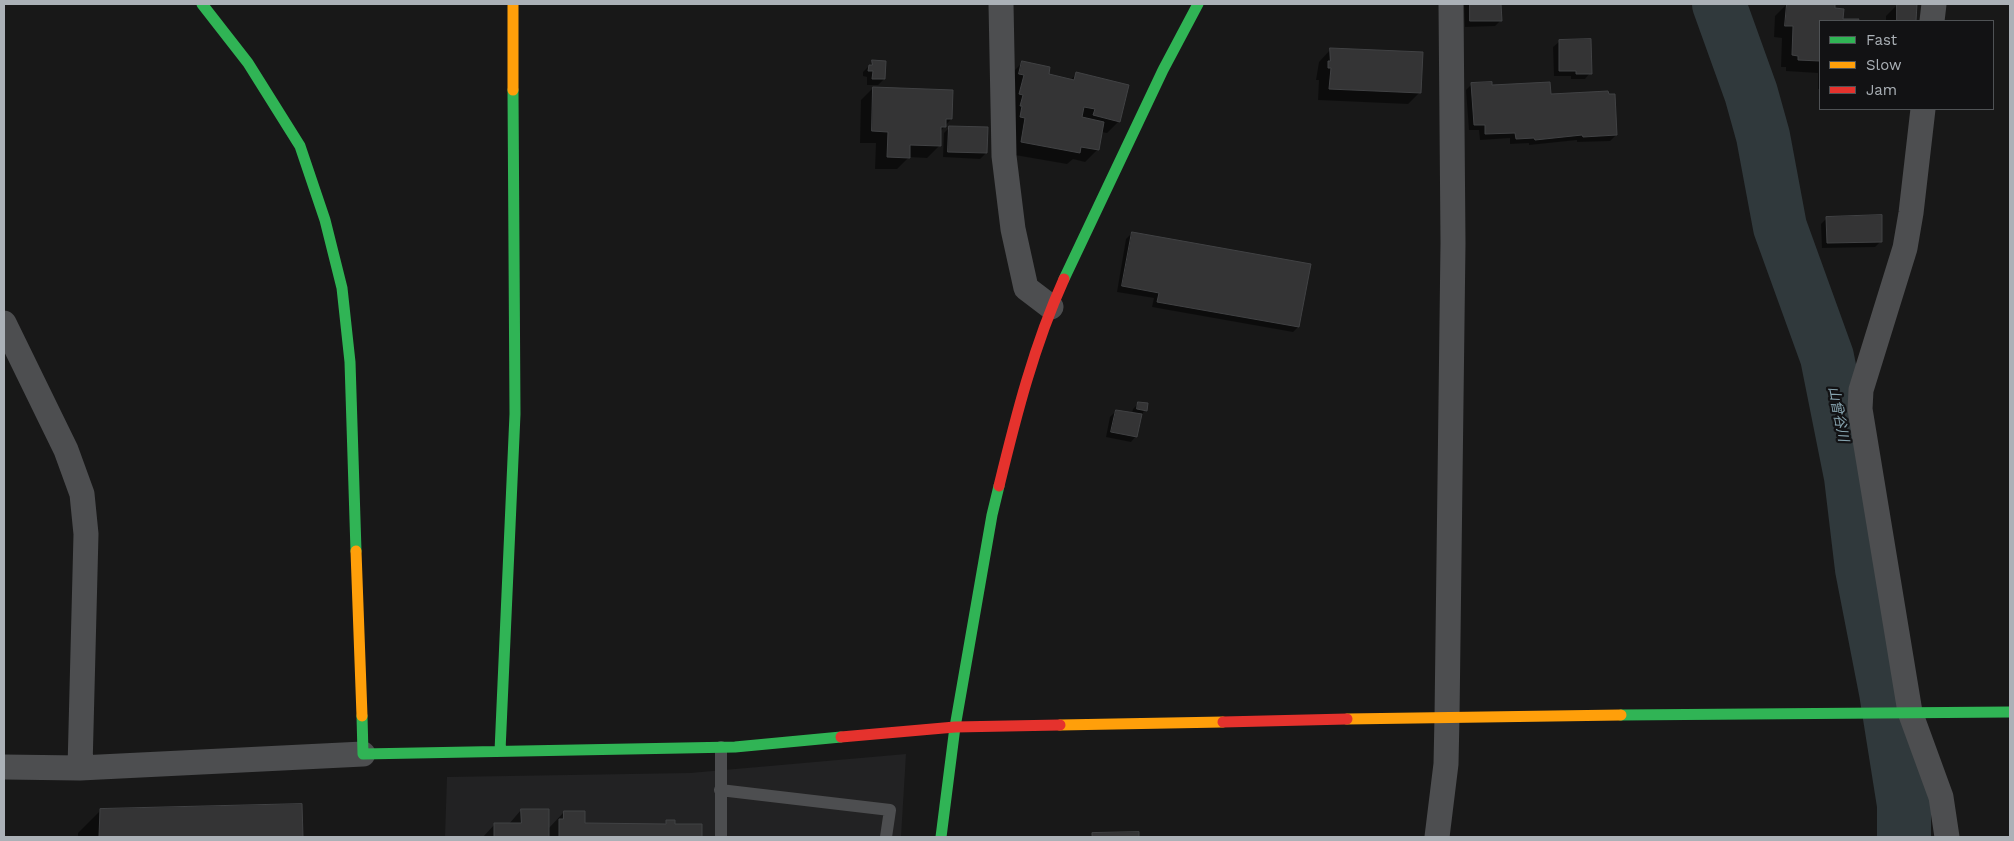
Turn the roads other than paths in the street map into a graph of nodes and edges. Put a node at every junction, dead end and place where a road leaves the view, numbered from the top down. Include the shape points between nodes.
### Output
1 (202, 4) edge
2 (513, 4) edge
3 (1001, 4) edge
4 (1198, 4) edge
5 (1451, 4) edge
6 (1934, 4) edge
7 (1932, 20) edge
8 (1922, 110) edge
9 (1051, 307) junction
10 (4, 323) edge
11 (2010, 712) edge
12 (1905, 713) junction
13 (1447, 717) junction
14 (955, 728) junction
15 (721, 747) junction
16 (500, 751) junction
17 (363, 754) junction
18 (4, 767) edge
19 (80, 768) junction
20 (720, 790) junction
21 (721, 837) edge
22 (886, 837) edge
23 (941, 837) edge
24 (1437, 837) edge
25 (1947, 837) edge

1 - 17 street via 248,63 300,146 325,220 342,288 350,362
2 - 16 street via 515,414
3 - 9 street via 1004,156 1012,229 1026,288
4 - 9 street via 1163,70
5 - 13 street via 1453,242
6 - 7 street
8 - 12 street via 1905,248 1861,390 1860,409
9 - 14 street via 1020,402 992,515
10 - 19 street via 66,450 82,494 86,534
11 - 12 street
12 - 13 street
12 - 25 street via 1941,796
13 - 14 street
13 - 24 street via 1446,764
14 - 15 street
14 - 23 street
15 - 16 street
15 - 20 lane
16 - 17 street
17 - 19 street
18 - 19 street
20 - 21 lane
20 - 22 lane via 890,810

